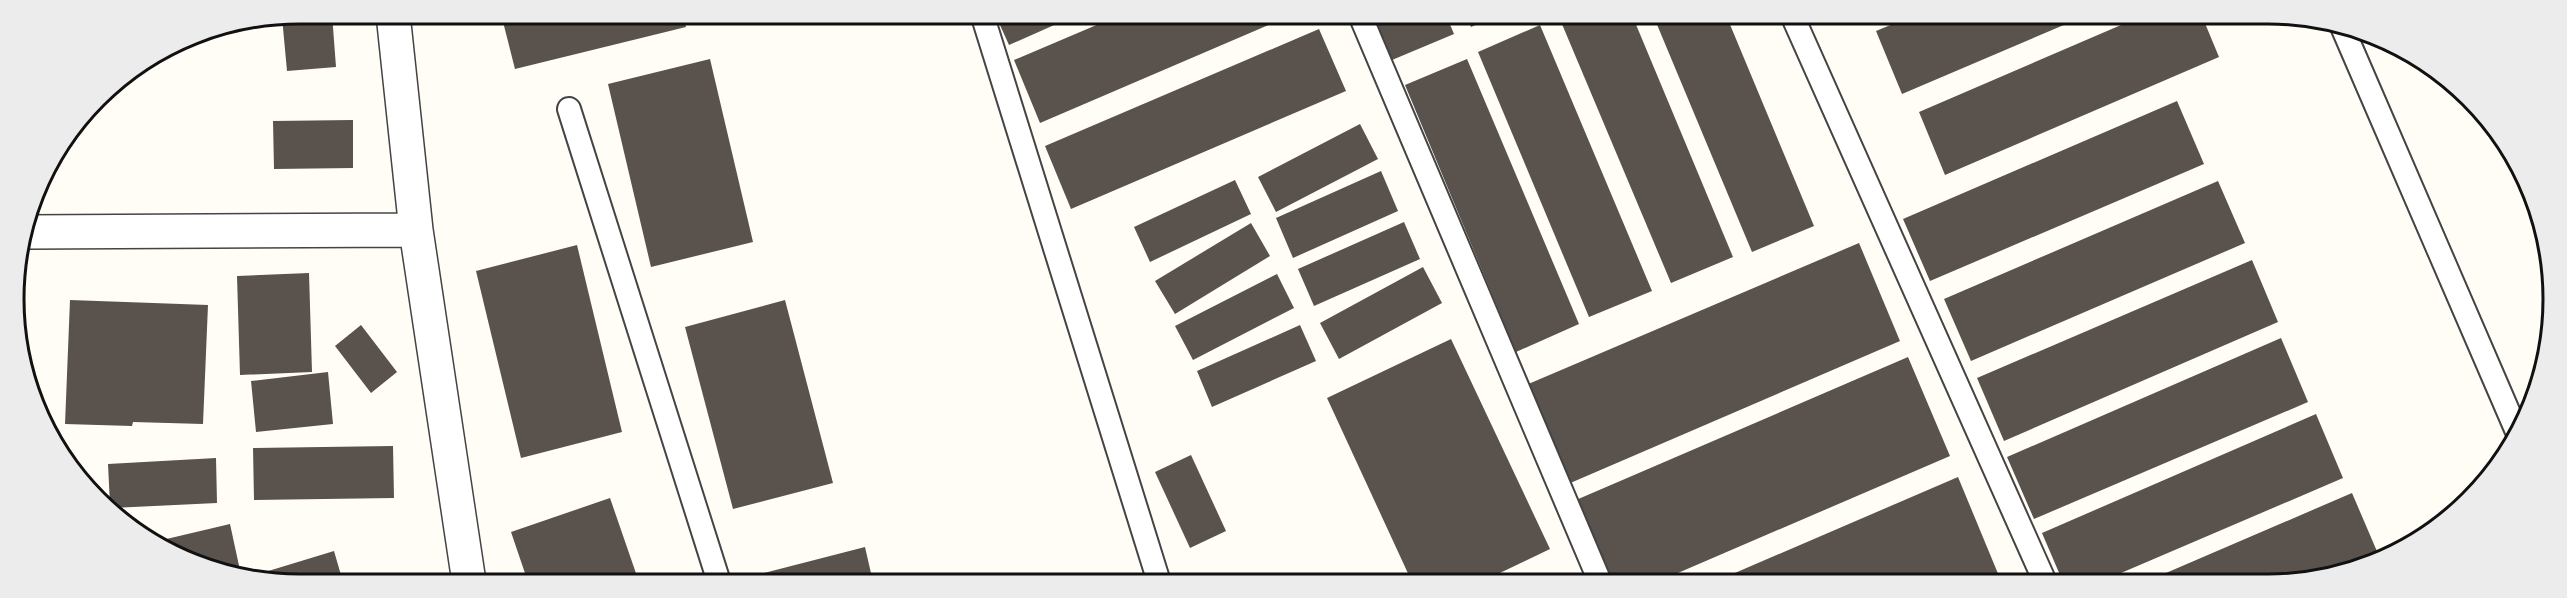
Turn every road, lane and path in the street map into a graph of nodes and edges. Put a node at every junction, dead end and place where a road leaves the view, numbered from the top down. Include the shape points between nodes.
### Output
1 (394, 24) edge
2 (985, 24) edge
3 (1364, 24) edge
4 (1796, 24) edge
5 (2346, 35) edge
6 (569, 109) dead end
7 (416, 230) junction
8 (32, 232) edge
9 (2513, 424) edge
10 (468, 574) edge
11 (716, 574) edge
12 (1157, 574) edge
13 (1597, 574) edge
14 (2041, 574) edge

1 - 7 street
2 - 12 lane
3 - 13 lane
4 - 14 lane
5 - 9 lane
6 - 11 lane
7 - 8 street
7 - 10 street

